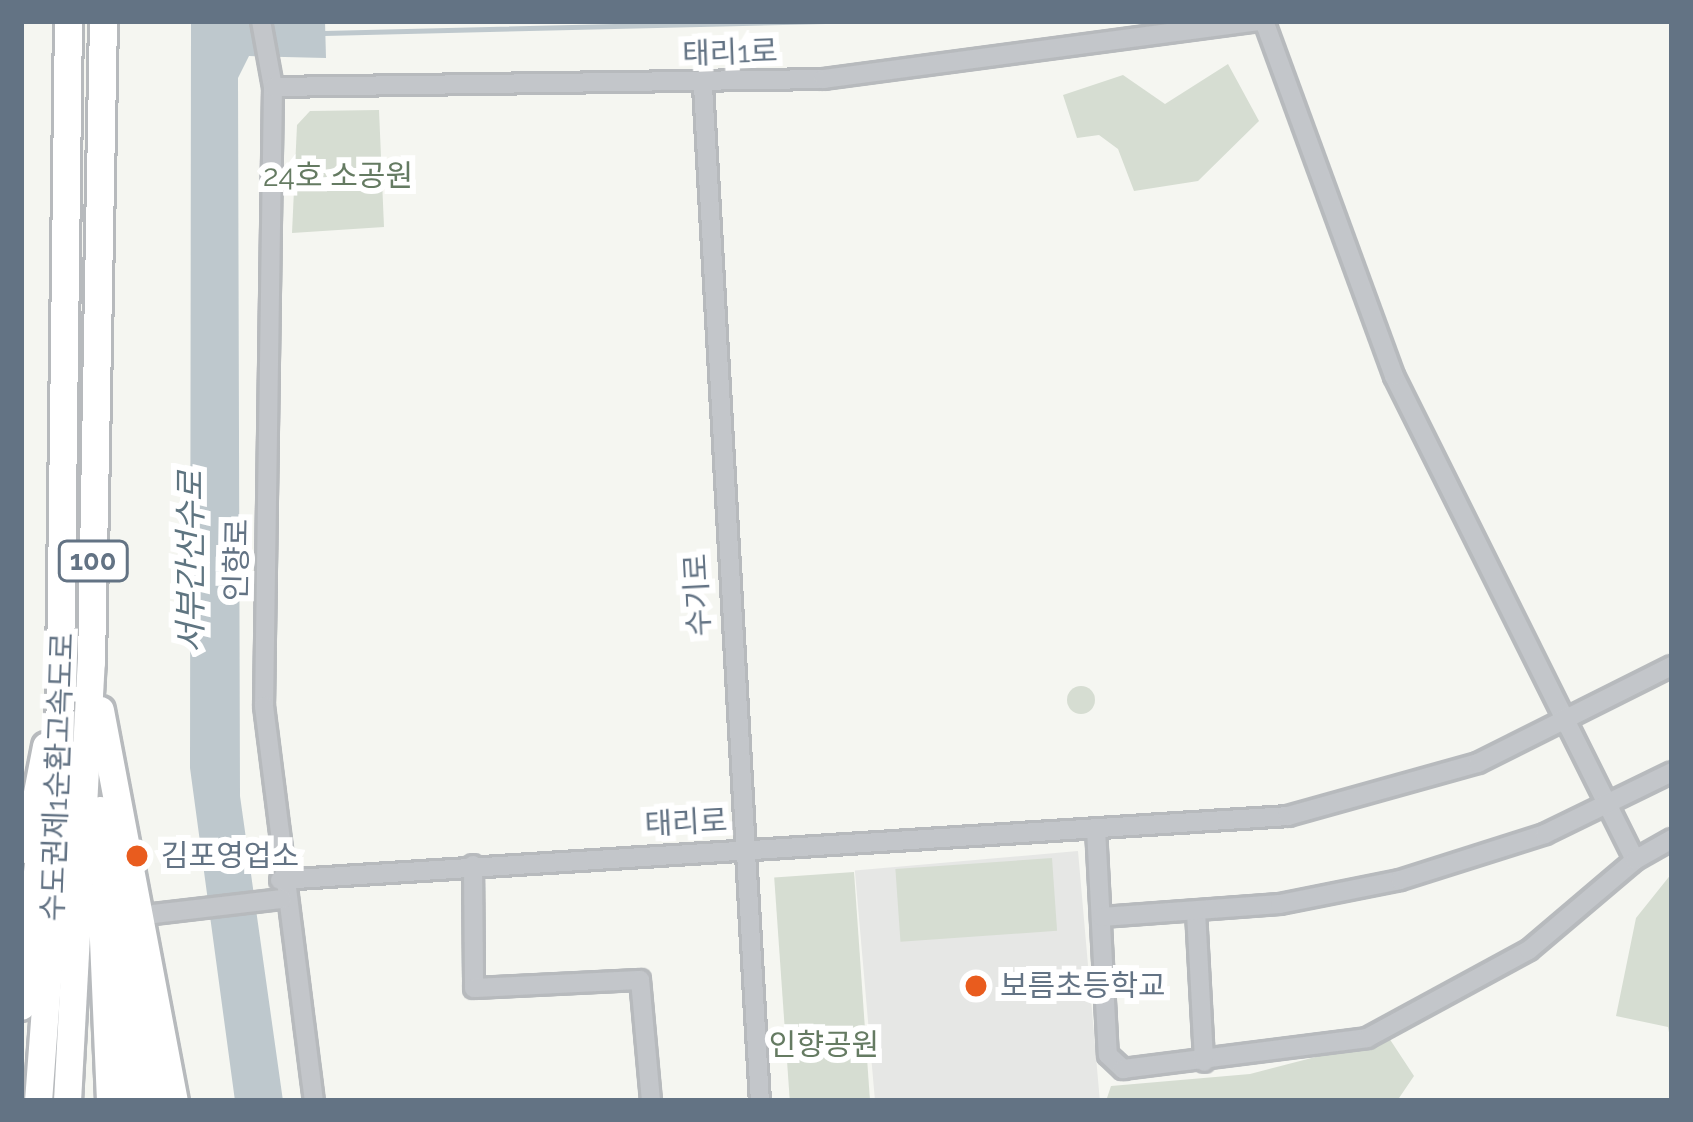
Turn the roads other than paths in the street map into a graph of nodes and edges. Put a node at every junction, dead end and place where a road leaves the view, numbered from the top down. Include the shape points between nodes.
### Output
1 (68, 21) edge
2 (103, 21) edge
3 (261, 21) edge
4 (1261, 21) edge
5 (703, 86) junction
6 (273, 87) junction
7 (91, 662) junction
8 (62, 665) junction
9 (1672, 666) edge
10 (1569, 722) junction
11 (1672, 772) edge
12 (21, 804) edge
13 (1610, 805) junction
14 (21, 817) edge
15 (1096, 829) junction
16 (21, 834) edge
17 (1672, 839) edge
18 (743, 850) junction
19 (21, 853) edge
20 (1635, 860) junction
21 (473, 865) junction
22 (21, 876) edge
23 (276, 893) junction
24 (21, 907) edge
25 (1196, 912) junction
26 (154, 914) dead end
27 (1102, 917) junction
28 (21, 952) edge
29 (21, 1006) edge
30 (1204, 1062) junction
31 (38, 1101) edge
32 (68, 1101) edge
33 (99, 1101) edge
34 (110, 1101) edge
35 (120, 1101) edge
36 (130, 1101) edge
37 (141, 1101) edge
38 (151, 1101) edge
39 (163, 1101) edge
40 (174, 1101) edge
41 (314, 1101) edge
42 (651, 1101) edge
43 (744, 1101) edge
44 (760, 1101) edge

1 - 8 highway, 수도권제1순환고속도로 / 100
2 - 7 highway, 수도권제1순환고속도로 / 100
3 - 6 street, 인향로 via 260,60
4 - 5 street, 태리1로 via 937,68
4 - 10 street via 1394,376
5 - 6 street, 태리1로
5 - 18 street, 수기로
6 - 23 street, 인향로 via 264,706
7 - 32 highway, 수도권제1순환고속도로 / 100
7 - 33 highway
7 - 34 highway
7 - 35 highway
7 - 36 highway
7 - 37 highway
7 - 38 highway
7 - 39 highway
7 - 40 highway
8 - 12 highway
8 - 14 highway
8 - 16 highway
8 - 19 highway
8 - 22 highway
8 - 24 highway
8 - 28 highway
8 - 29 highway
8 - 31 highway, 수도권제1순환고속도로 / 100
9 - 10 street, 태리로
10 - 13 street
10 - 15 street, 태리로 via 1372,796 1270,818
11 - 13 street
13 - 20 street
13 - 25 street via 1400,880
15 - 18 street, 태리로
15 - 27 street
17 - 20 street
18 - 21 street, 태리로
18 - 44 street, 수기로
20 - 30 street via 1529,950 1386,1030
21 - 23 street, 태리로
21 - 42 street via 475,988 640,980
23 - 26 street, 태리로
23 - 41 street, 인향로
25 - 27 street
25 - 30 street
27 - 30 street via 1109,1061
43 - 44 street, 수기로

